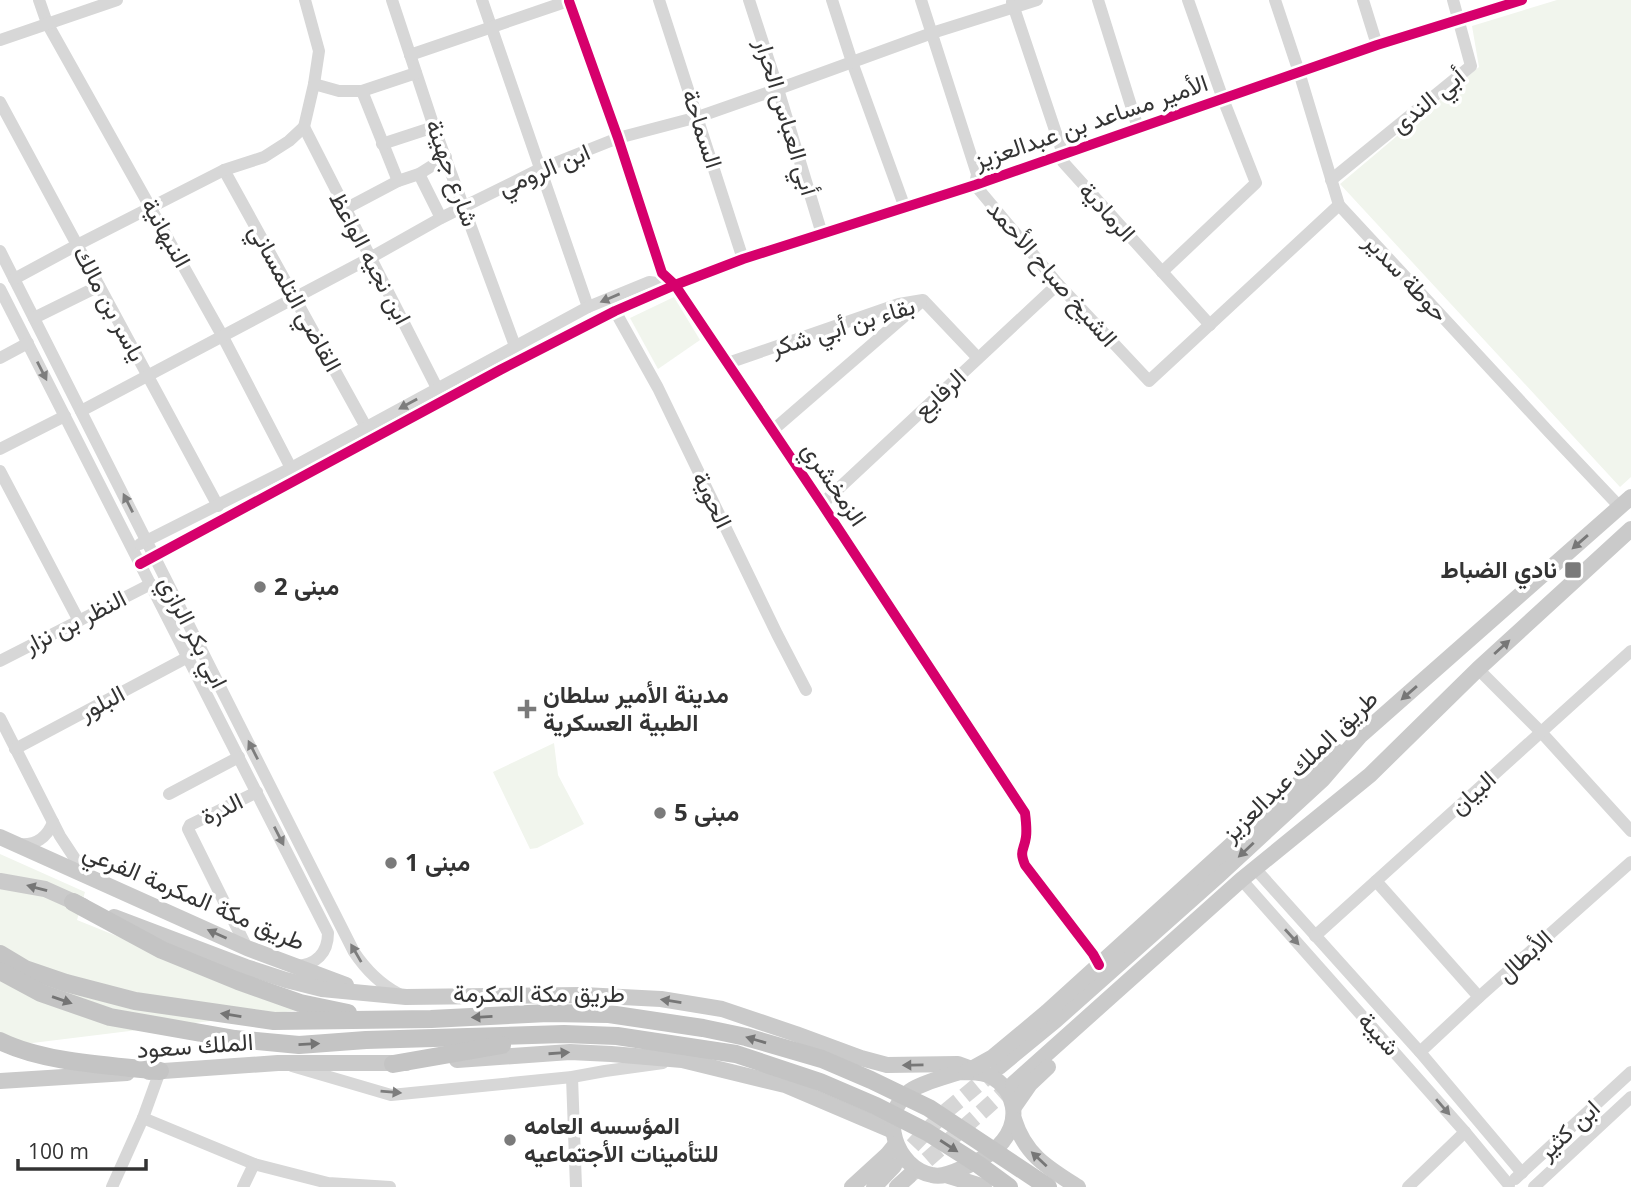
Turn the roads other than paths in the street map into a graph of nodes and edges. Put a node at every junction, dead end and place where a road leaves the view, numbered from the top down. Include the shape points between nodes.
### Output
1 (39, 0) edge
2 (117, 0) edge
3 (305, 0) edge
4 (392, 0) edge
5 (482, 0) edge
6 (570, 0) edge
7 (659, 0) edge
8 (749, 0) edge
9 (832, 0) edge
10 (921, 0) edge
11 (1037, 0) edge
12 (1098, 0) edge
13 (1188, 0) edge
14 (1275, 0) edge
15 (1363, 0) edge
16 (1453, 0) edge
17 (1522, 0) edge
18 (1013, 4) edge
19 (1460, 21) junction
20 (47, 23) junction
21 (491, 27) junction
22 (932, 33) junction
23 (0, 40) edge
24 (1377, 45) junction
25 (410, 55) junction
26 (852, 62) junction
27 (1299, 72) junction
28 (416, 74) junction
29 (314, 84) junction
30 (778, 89) junction
31 (362, 91) junction
32 (1223, 99) junction
33 (0, 102) edge
34 (698, 117) junction
35 (304, 127) junction
36 (435, 127) junction
37 (1138, 128) junction
38 (618, 138) junction
39 (382, 144) junction
40 (1063, 155) junction
41 (446, 157) junction
42 (540, 169) junction
43 (224, 170) junction
44 (419, 174) junction
45 (1331, 180) junction
46 (398, 181) junction
47 (975, 185) junction
48 (1339, 205) junction
49 (151, 206) junction
50 (463, 206) junction
51 (905, 208) junction
52 (345, 209) junction
53 (441, 218) junction
54 (822, 234) junction
55 (77, 245) junction
56 (0, 251) edge
57 (370, 258) junction
58 (743, 259) junction
59 (1162, 272) junction
60 (14, 279) junction
61 (1058, 284) junction
62 (674, 285) junction
63 (99, 286) junction
64 (0, 289) edge
65 (295, 298) junction
66 (923, 300) junction
67 (588, 307) junction
68 (615, 311) junction
69 (34, 318) junction
70 (1210, 325) junction
71 (223, 337) junction
72 (28, 343) junction
73 (514, 345) junction
74 (0, 358) edge
75 (978, 358) junction
76 (728, 363) junction
77 (463, 374) junction
78 (147, 376) junction
79 (471, 386) junction
80 (437, 388) junction
81 (81, 411) junction
82 (65, 416) junction
83 (366, 427) junction
84 (772, 430) junction
85 (0, 449) edge
86 (291, 468) junction
87 (0, 471) edge
88 (1625, 502) edge
89 (822, 504) junction
90 (218, 506) junction
91 (1631, 529) edge
92 (147, 540) junction
93 (132, 548) junction
94 (155, 556) junction
95 (140, 564) junction
96 (151, 584) junction
97 (79, 621) junction
98 (1631, 651) edge
99 (188, 657) junction
100 (0, 661) edge
101 (1478, 669) junction
102 (806, 690) dead end
103 (0, 718) edge
104 (1541, 732) junction
105 (1360, 736) junction
106 (15, 749) junction
107 (239, 757) junction
108 (1370, 775) junction
109 (257, 792) junction
110 (169, 794) dead end
111 (52, 822) junction
112 (1631, 831) edge
113 (0, 837) edge
114 (16, 844) junction
115 (1631, 862) edge
116 (85, 874) junction
117 (1260, 874) junction
118 (0, 881) edge
119 (1376, 881) junction
120 (1247, 886) junction
121 (73, 902) junction
122 (1315, 936) junction
123 (247, 948) junction
124 (0, 954) edge
125 (1099, 965) junction
126 (296, 966) junction
127 (0, 971) edge
128 (372, 994) junction
129 (406, 997) junction
130 (1479, 997) junction
131 (379, 1019) junction
132 (564, 1034) junction
133 (796, 1034) junction
134 (0, 1041) edge
135 (1420, 1052) junction
136 (682, 1060) junction
137 (278, 1063) junction
138 (393, 1064) junction
139 (999, 1067) tunnel mouth
140 (160, 1071) junction
141 (972, 1071) junction
142 (1631, 1072) edge
143 (572, 1077) junction
144 (0, 1081) edge
145 (1013, 1084) tunnel mouth
146 (812, 1097) junction
147 (1631, 1097) edge
148 (1014, 1113) junction
149 (142, 1118) junction
150 (1465, 1132) junction
151 (895, 1138) junction
152 (254, 1164) junction
153 (894, 1166) tunnel mouth
154 (1522, 1173) junction
155 (940, 1175) junction
156 (908, 1183) edge
157 (1048, 1186) edge
158 (1508, 1186) edge
159 (1539, 1186) edge
160 (112, 1187) edge
161 (243, 1187) edge
162 (390, 1187) edge
163 (576, 1187) edge
164 (852, 1187) edge
165 (874, 1187) edge
166 (985, 1187) edge
167 (1009, 1187) edge
168 (1078, 1187) edge
169 (1408, 1187) edge

1 - 20 street, النبهانية
2 - 20 street
3 - 29 street via 319,51
4 - 25 street, شارع جهينة
5 - 21 street
6 - 21 street
6 - 38 street, الزمخشري
7 - 34 street, السماحة
8 - 30 street, أبي العباس الحرار
9 - 26 street
10 - 22 street, الشيخ صباح الأحمد
11 - 18 street, ابن الرومي
12 - 37 street
13 - 32 street
14 - 27 street, حوطة سدير
15 - 24 street
16 - 19 street, أبي الندى
17 - 19 street, الأمير مساعد بن عبدالعزيز
18 - 22 street, ابن الرومي
18 - 40 street, الرمادية
19 - 24 street, الأمير مساعد بن عبدالعزيز
19 - 45 street, أبي الندى via 1471,66
20 - 23 street
20 - 49 street, النبهانية
21 - 25 street
21 - 42 street
22 - 26 street, ابن الرومي
22 - 47 street, الشيخ صباح الأحمد via 977,174
24 - 27 street, الأمير مساعد بن عبدالعزيز
25 - 28 street, شارع جهينة
26 - 30 street, ابن الرومي
26 - 51 street
27 - 32 street, الأمير مساعد بن عبدالعزيز
27 - 45 street, حوطة سدير
28 - 31 street
28 - 36 street, شارع جهينة
29 - 31 street
29 - 35 street
30 - 34 street, ابن الرومي
30 - 54 street, أبي العباس الحرار
31 - 39 street
32 - 37 street, الأمير مساعد بن عبدالعزيز
32 - 59 street via 1256,183
33 - 55 street, ياسر بن مالك
34 - 38 street, ابن الرومي
34 - 58 street, السماحة
35 - 43 street via 274,152
35 - 52 street, ابن نجيه الواعظ
36 - 39 street
36 - 41 street, شارع جهينة
37 - 40 street, الأمير مساعد بن عبدالعزيز
38 - 42 street, ابن الرومي
38 - 62 street, الزمخشري via 662,273
39 - 46 street
40 - 47 street, الأمير مساعد بن عبدالعزيز
40 - 59 street, الرمادية via 1063,162
41 - 44 street
41 - 50 street, شارع جهينة
42 - 50 street, ابن الرومي
42 - 67 street
43 - 49 street
43 - 65 street, القاضي التلمساني
44 - 46 street
44 - 53 street
45 - 48 street, حوطة سدير
46 - 52 street
47 - 51 street, الأمير مساعد بن عبدالعزيز
47 - 61 street, الشيخ صباح الأحمد
48 - 70 street
48 - 88 street, حوطة سدير via 1549,432
49 - 55 street
49 - 71 street, النبهانية
50 - 53 street, ابن الرومي
50 - 73 street, شارع جهينة
51 - 54 street, الأمير مساعد بن عبدالعزيز
52 - 57 street, ابن نجيه الواعظ
53 - 57 street, ابن الرومي
54 - 58 street, الأمير مساعد بن عبدالعزيز
55 - 60 street
55 - 63 street, ياسر بن مالك
56 - 60 street, ابي بكر الرازي
57 - 65 street, ابن الرومي
57 - 80 street, ابن نجيه الواعظ
58 - 62 street, الأمير مساعد بن عبدالعزيز
59 - 70 street, الرمادية
60 - 69 street, ابي بكر الرازي
61 - 70 street, الشيخ صباح الأحمد via 1149,381
61 - 75 street, الرفايع
62 -> 67 street via 649,282
62 - 68 street, الأمير مساعد بن عبدالعزيز
62 - 76 street, الزمخشري
63 - 69 street
63 - 78 street, ياسر بن مالك
64 - 72 street, ابي بكر الرازي
65 - 71 street, ابن الرومي
65 - 83 street, القاضي التلمساني
66 - 75 street, بقاء بن أبي شكر
66 - 76 street, بقاء بن أبي شكر via 899,304
66 - 84 street
67 - 73 street
68 - 79 street, الأمير مساعد بن عبدالعزيز
68 - 102 street, الحوية via 658,388
69 - 81 street, ابي بكر الرازي
71 - 78 street, ابن الرومي
71 - 86 street, النبهانية
72 - 74 street
72 -> 82 street, ابي بكر الرازي
73 - 77 street
75 - 89 street, الرفايع
76 - 84 street, الزمخشري
77 - 79 street
77 - 80 street
78 - 81 street, ابن الرومي
78 - 90 street, ياسر بن مالك
79 - 94 street, الأمير مساعد بن عبدالعزيز
80 -> 83 street
92 -> 81 street, ابي بكر الرازي
82 - 85 street
82 - 93 street, ابي بكر الرازي
83 - 86 street
84 - 89 street, الزمخشري
86 - 90 street
87 - 97 street
88 -> 105 main road, طريق الملك عبدالعزيز
89 - 125 street, الزمخشري via 1025,813 1021,855 1025,865
90 - 92 street
101 -> 91 main road, طريق الملك عبدالعزيز
92 - 93 street
92 - 94 street, ابي بكر الرازي
93 - 95 street, ابي بكر الرازي
94 - 95 street, الأمير مساعد بن عبدالعزيز
129 -> 94 street, ابي بكر الرازي via 372,976 354,952
95 - 96 street, ابي بكر الرازي
96 - 97 street, النظر بن نزار
96 - 99 street, ابي بكر الرازي
97 - 100 street, النظر بن نزار
98 - 104 street, البيان
99 - 106 street, البلور
99 - 107 street, ابي بكر الرازي
101 - 104 street
101 - 108 main road, طريق الملك عبدالعزيز
103 - 106 street
104 - 112 street
104 - 119 street, البيان
105 - 125 main road via 1318,766
105 -> 139 main road, طريق الملك عبدالعزيز via 1323,779 1247,849
106 - 111 street
107 - 109 street, ابي بكر الرازي
107 - 110 street
108 - 117 main road
108 - 145 main road, طريق الملك عبدالعزيز via 1241,880
109 - 123 street, الدرة via 188,827
109 -> 126 street, ابي بكر الرازي via 328,933 318,959
111 - 114 street via 39,841
111 - 116 street
113 - 114 main road, طريق مكة المكرمة الفرعي
114 - 116 main road, طريق مكة المكرمة الفرعي
115 - 130 street, الأبطال
123 -> 116 main road, طريق مكة المكرمة الفرعي
117 - 120 main road
117 - 122 street, شيبة
121 -> 118 main road via 45,889
119 - 122 street, البيان
119 - 130 street
120 - 148 main road via 1030,1084
120 -> 150 street, شيبة
121 - 128 main road via 286,980
121 - 131 highway via 162,950 237,981 300,1003
122 - 135 street, شيبة
123 - 126 main road, طريق مكة المكرمة الفرعي
131 -> 124 highway, طريق مكة المكرمة via 274,1021 135,1001 25,969
125 - 141 main road
126 - 128 main road, طريق مكة المكرمة الفرعي
127 -> 132 highway, طريق مكة المكرمة via 40,993 110,1017 235,1039 299,1045
128 - 129 main road
133 -> 129 main road via 722,1009 661,999
130 - 135 street, الأبطال
157 -> 131 highway, طريق مكة المكرمة via 929,1108 822,1059 746,1037 609,1014
132 - 138 highway
132 -> 167 highway, طريق مكة المكرمة via 617,1036 736,1054 820,1082 928,1132
141 -> 133 main road via 958,1064 887,1065
133 - 146 main road via 853,1076 852,1088 842,1098
134 - 140 highway via 66,1060
135 - 154 street, شيبة
138 -> 136 main road via 570,1052
136 - 143 street
136 - 146 main road via 785,1085
137 - 138 main road, الملك سعود
137 - 140 main road, الملك سعود
137 -> 143 street via 391,1095
140 - 144 main road, الملك سعود
140 - 149 street
141 - 148 main road via 993,1077 1008,1095
141 - 151 main road via 910,1091 895,1113
142 - 154 street, ابن كثير
143 - 163 street
146 - 151 main road
147 - 159 street, ابن كثير
148 - 155 main road via 1003,1142 991,1153
168 -> 148 main road via 1036,1158 1018,1132
149 - 152 street
149 - 160 street
150 - 158 street, شيبة
150 - 169 street
151 - 155 main road via 905,1158 918,1170
151 - 164 main road
152 - 161 street
152 - 162 street via 328,1183
153 - 165 main road
154 - 158 street, ابن كثير
155 - 156 main road
155 - 166 main road

